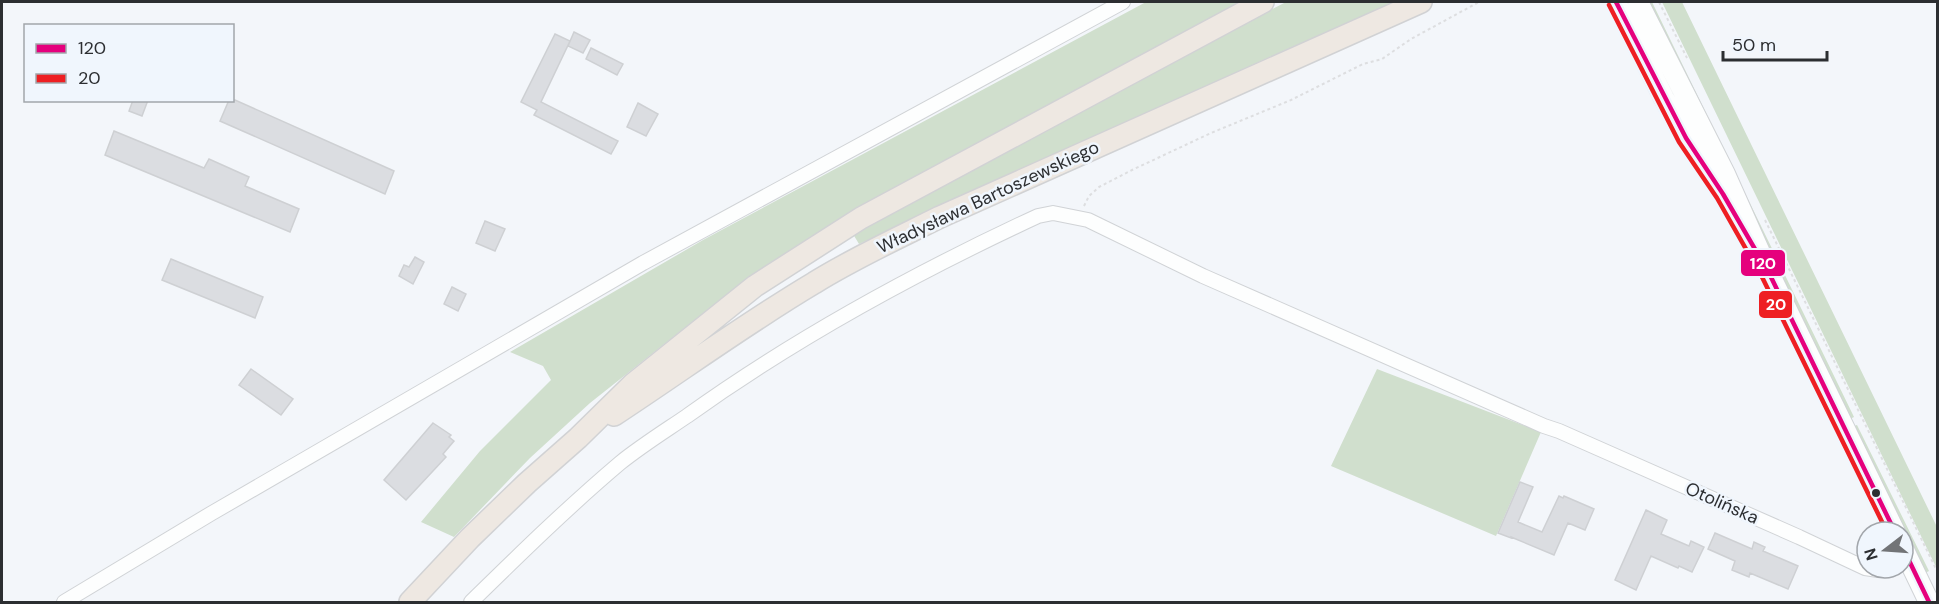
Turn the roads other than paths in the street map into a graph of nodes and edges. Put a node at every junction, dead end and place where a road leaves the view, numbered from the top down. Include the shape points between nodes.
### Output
1 (1123, 2) edge
2 (1263, 2) edge
3 (1421, 2) edge
4 (1616, 2) edge
5 (1638, 2) edge
6 (1770, 275) junction
7 (578, 438) junction
8 (1889, 520) edge
9 (1855, 563) edge
10 (1915, 575) edge
11 (64, 603) edge
12 (410, 603) edge
13 (471, 603) edge
14 (1929, 603) edge

1 - 11 street via 643,264
2 - 7 main road, Władysława Bartoszewskiego via 861,218 754,286 633,384
3 - 7 main road, Władysława Bartoszewskiego via 882,246 751,321
4 - 6 main road via 1686,138
5 - 6 main road via 1725,174
6 - 8 main road
7 - 12 main road, Władysława Bartoszewskiego via 470,538
9 - 13 street, Otolińska via 1203,276 1100,225 1053,213 985,240 860,305 762,363 621,462
10 - 14 main road

